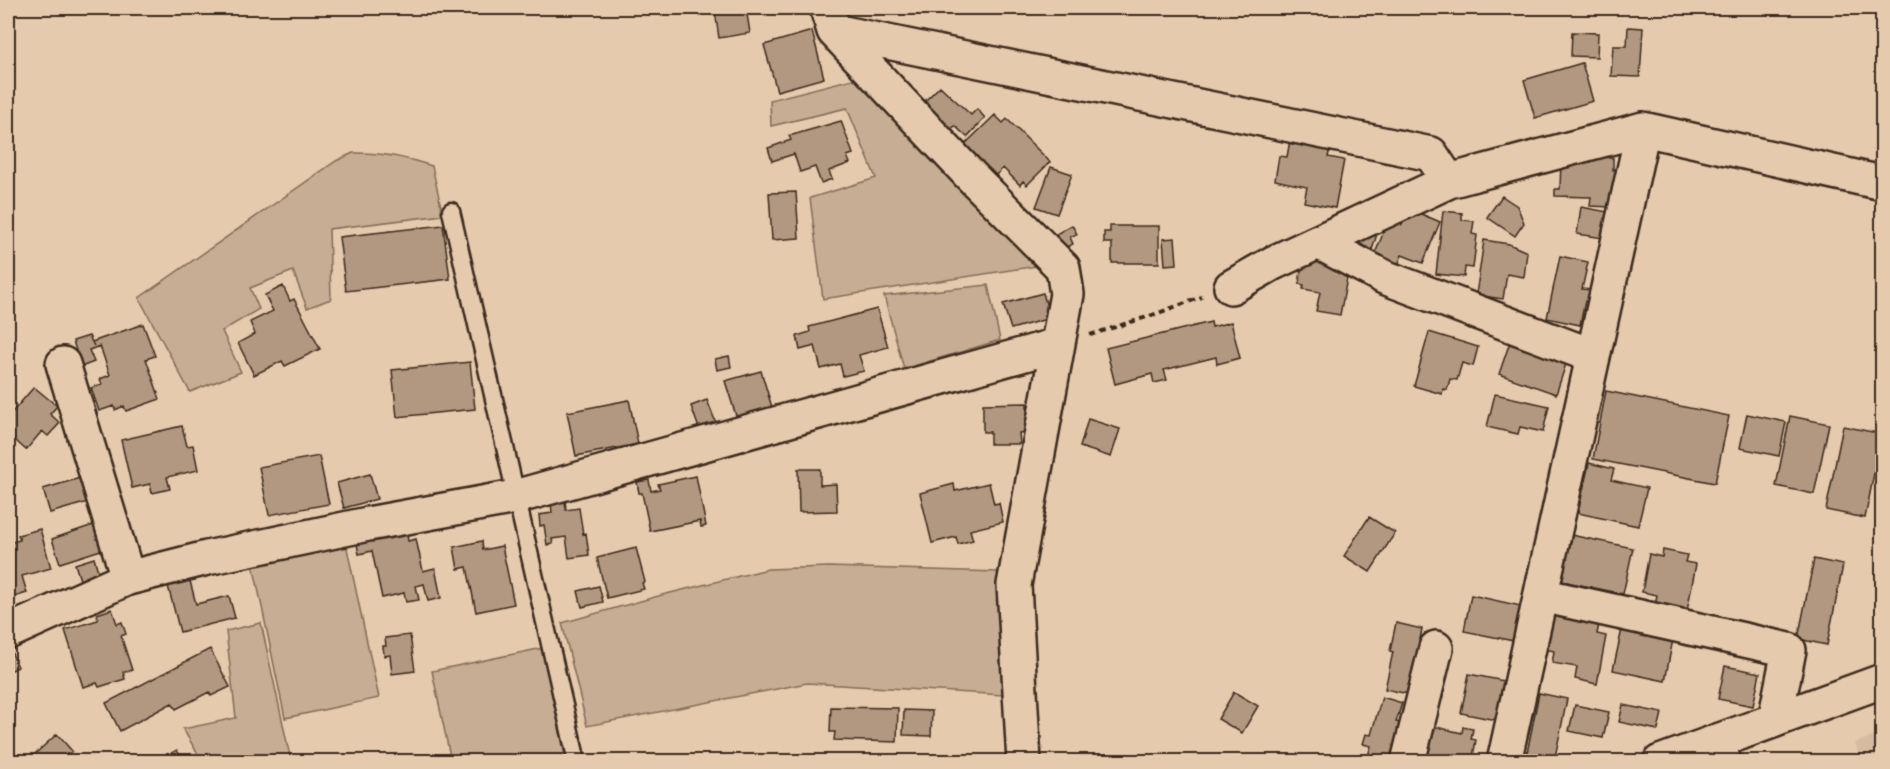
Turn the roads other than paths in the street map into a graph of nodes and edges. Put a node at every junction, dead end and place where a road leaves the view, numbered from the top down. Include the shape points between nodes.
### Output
1 (831, 19) edge
2 (1643, 129) junction
3 (1449, 181) junction
4 (1882, 183) edge
5 (451, 211) dead end
6 (1318, 242) junction
7 (1231, 287) road end
8 (1057, 345) junction
9 (1593, 356) junction
10 (63, 364) dead end
11 (515, 496) junction
12 (128, 578) junction
13 (1540, 595) junction
14 (8, 632) edge
15 (1436, 648) dead end
16 (1882, 681) edge
17 (1775, 720) junction
18 (1720, 751) edge
19 (577, 762) edge
20 (1024, 762) edge
21 (1408, 762) edge
22 (1504, 762) edge
23 (1660, 762) edge

1 - 3 street via 1431,154
1 - 8 street via 968,173 1063,268 1067,294
2 - 3 street
2 - 4 street
2 - 9 street
3 - 6 street
5 - 11 lane
6 - 7 street
6 - 9 street via 1384,277
8 - 11 street
8 - 20 street via 1014,585
9 - 13 street
10 - 12 street
11 - 12 street via 310,536
11 - 19 lane
12 - 14 street
13 - 17 street via 1789,650
13 - 22 street
15 - 21 street
16 - 17 street
17 - 18 street
18 - 23 street

